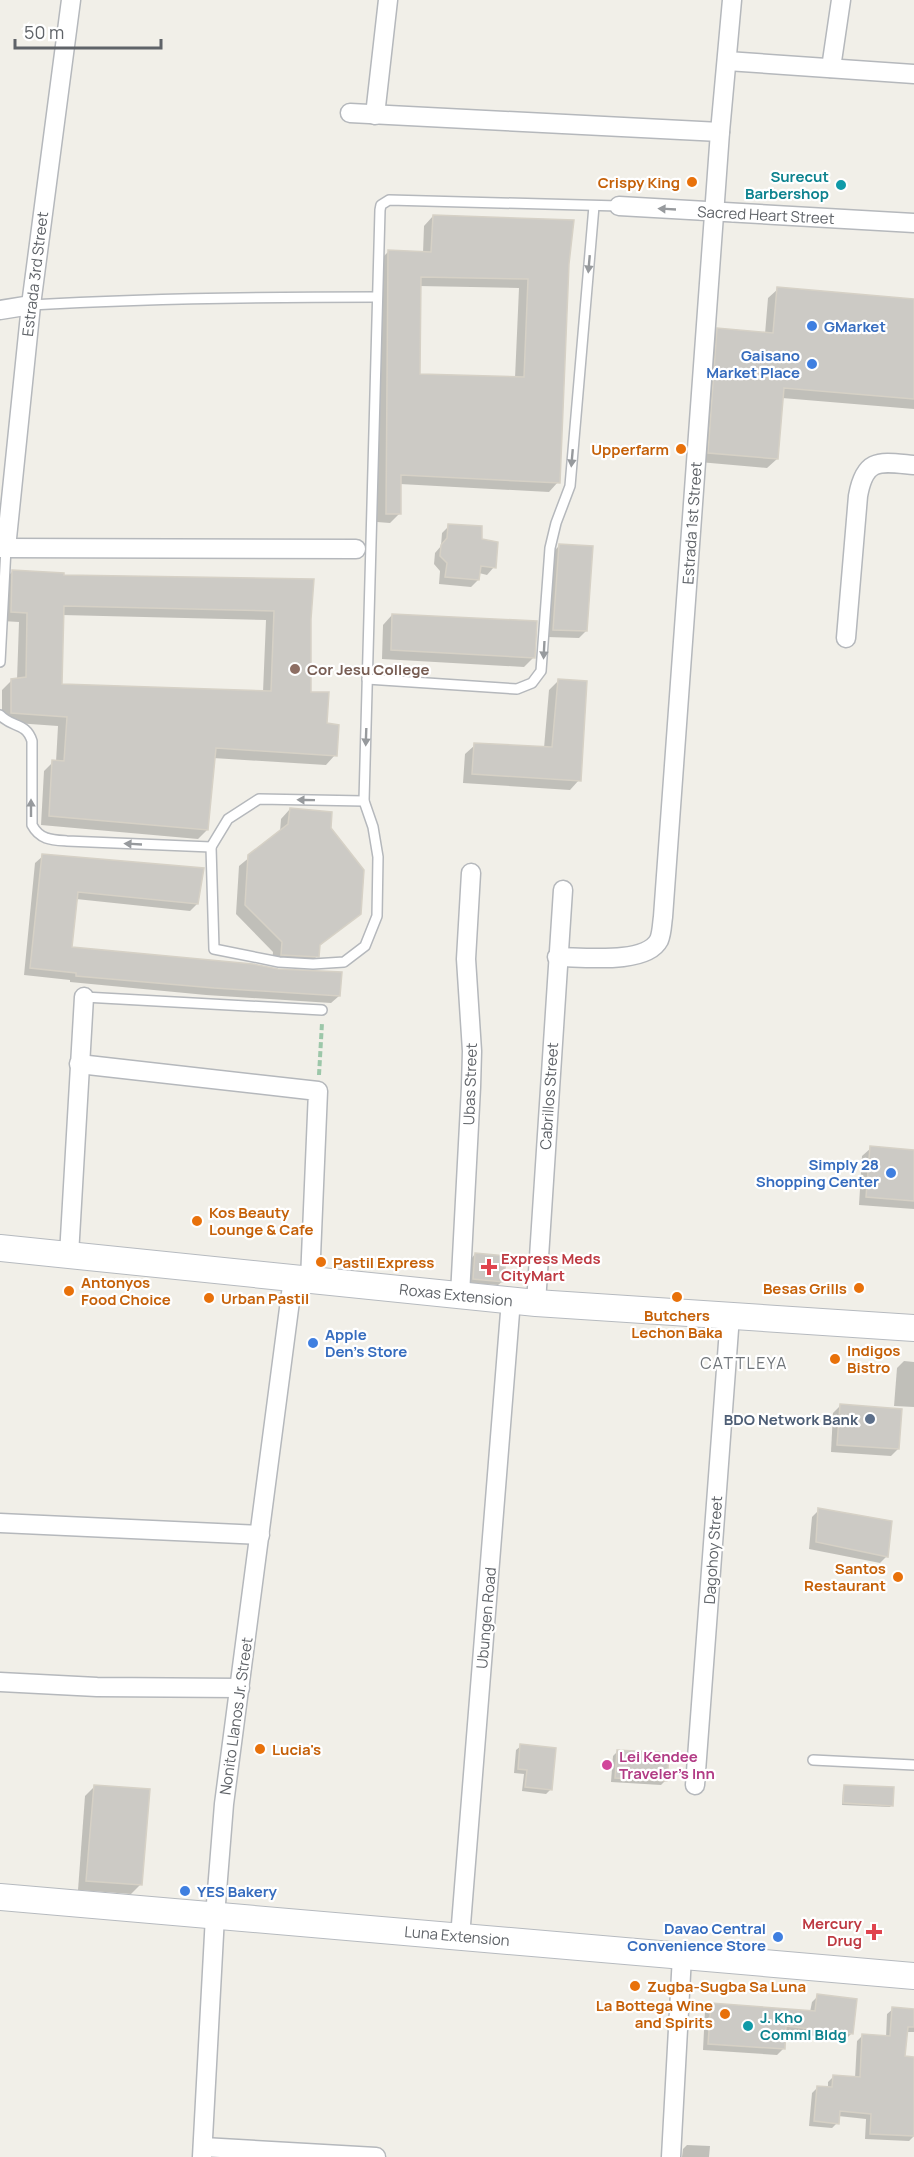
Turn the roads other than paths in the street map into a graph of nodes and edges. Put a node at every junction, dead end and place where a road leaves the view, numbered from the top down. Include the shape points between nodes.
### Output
1 (71, 0) edge
2 (388, 0) edge
3 (732, 0) edge
4 (841, 0) edge
5 (727, 61) junction
6 (831, 68) junction
7 (914, 74) edge
8 (350, 113) dead end
9 (375, 115) junction
10 (720, 132) junction
11 (594, 206) junction
12 (619, 206) joint
13 (715, 212) junction
14 (914, 223) edge
15 (377, 297) junction
16 (31, 305) junction
17 (0, 310) edge
18 (914, 465) edge
19 (3, 548) edge
20 (363, 549) junction
21 (846, 638) dead end
22 (0, 662) edge
23 (368, 679) junction
24 (0, 715) edge
25 (364, 801) junction
26 (211, 848) junction
27 (471, 873) dead end
28 (563, 890) dead end
29 (557, 957) junction
30 (84, 997) joint
31 (322, 1010) road end
32 (79, 1064) junction
33 (0, 1248) edge
34 (69, 1255) junction
35 (301, 1279) junction
36 (460, 1295) junction
37 (524, 1301) junction
38 (730, 1316) junction
39 (914, 1328) edge
40 (0, 1523) edge
41 (260, 1535) junction
42 (0, 1682) edge
43 (240, 1688) junction
44 (813, 1760) dead end
45 (914, 1765) edge
46 (695, 1785) dead end
47 (0, 1897) edge
48 (215, 1916) junction
49 (460, 1937) junction
50 (682, 1956) junction
51 (914, 1976) edge
52 (202, 2152) edge
53 (376, 2157) edge
54 (671, 2157) edge

1 - 16 street, Estrada 3rd Street
2 - 9 street
3 - 5 street, Estrada 1st Street
4 - 6 street
5 - 6 street
5 - 10 street, Estrada 1st Street
6 - 7 street
8 - 9 street
9 - 10 street
10 - 13 street, Estrada 1st Street
11 - 12 lane
11 - 15 lane via 385,201 380,210
11 -> 23 lane via 570,486 550,548 541,672 532,683 517,689
13 -> 12 street, Sacred Heart Street
13 - 14 street, Sacred Heart Street
13 - 29 street, Estrada 1st Street via 659,939 649,951 632,956
15 - 16 lane via 131,299
15 - 20 lane
16 - 17 street
16 - 19 street, Estrada 3rd Street
18 - 21 street via 884,463 866,470 862,477
19 - 20 street
19 - 22 lane
20 - 23 lane
23 -> 25 lane
26 -> 24 lane via 57,840 37,834 31,816 30,733
25 -> 26 lane via 259,799 228,819
25 - 26 lane via 378,857 377,916 365,946 344,962 279,962 214,949
27 - 36 street, Ubas Street via 466,931 472,1051
28 - 29 street, Cabrillos Street
29 - 37 street, Cabrillos Street
30 - 31 lane
30 - 32 street
32 - 34 street
32 - 35 street, Nonito Llanos Jr. Street via 318,1091
33 - 34 street, Roxas Extension
34 - 35 street, Roxas Extension
35 - 36 street, Roxas Extension
35 - 41 street, Nonito Llanos Jr. Street
36 - 37 street, Roxas Extension
37 - 38 street, Roxas Extension
37 - 49 street, Ubungen Road
38 - 39 street, Roxas Extension
38 - 46 street, Dagohoy Street
40 - 41 street
41 - 43 street, Nonito Llanos Jr. Street
42 - 43 street
43 - 48 street, Nonito Llanos Jr. Street via 224,1804
44 - 45 lane
47 - 48 street, Luna Extension
48 - 49 street, Luna Extension
48 - 52 street, Nonito Llanos Jr. Street
49 - 50 street, Luna Extension
50 - 51 street, Luna Extension
50 - 54 street
52 - 53 street

